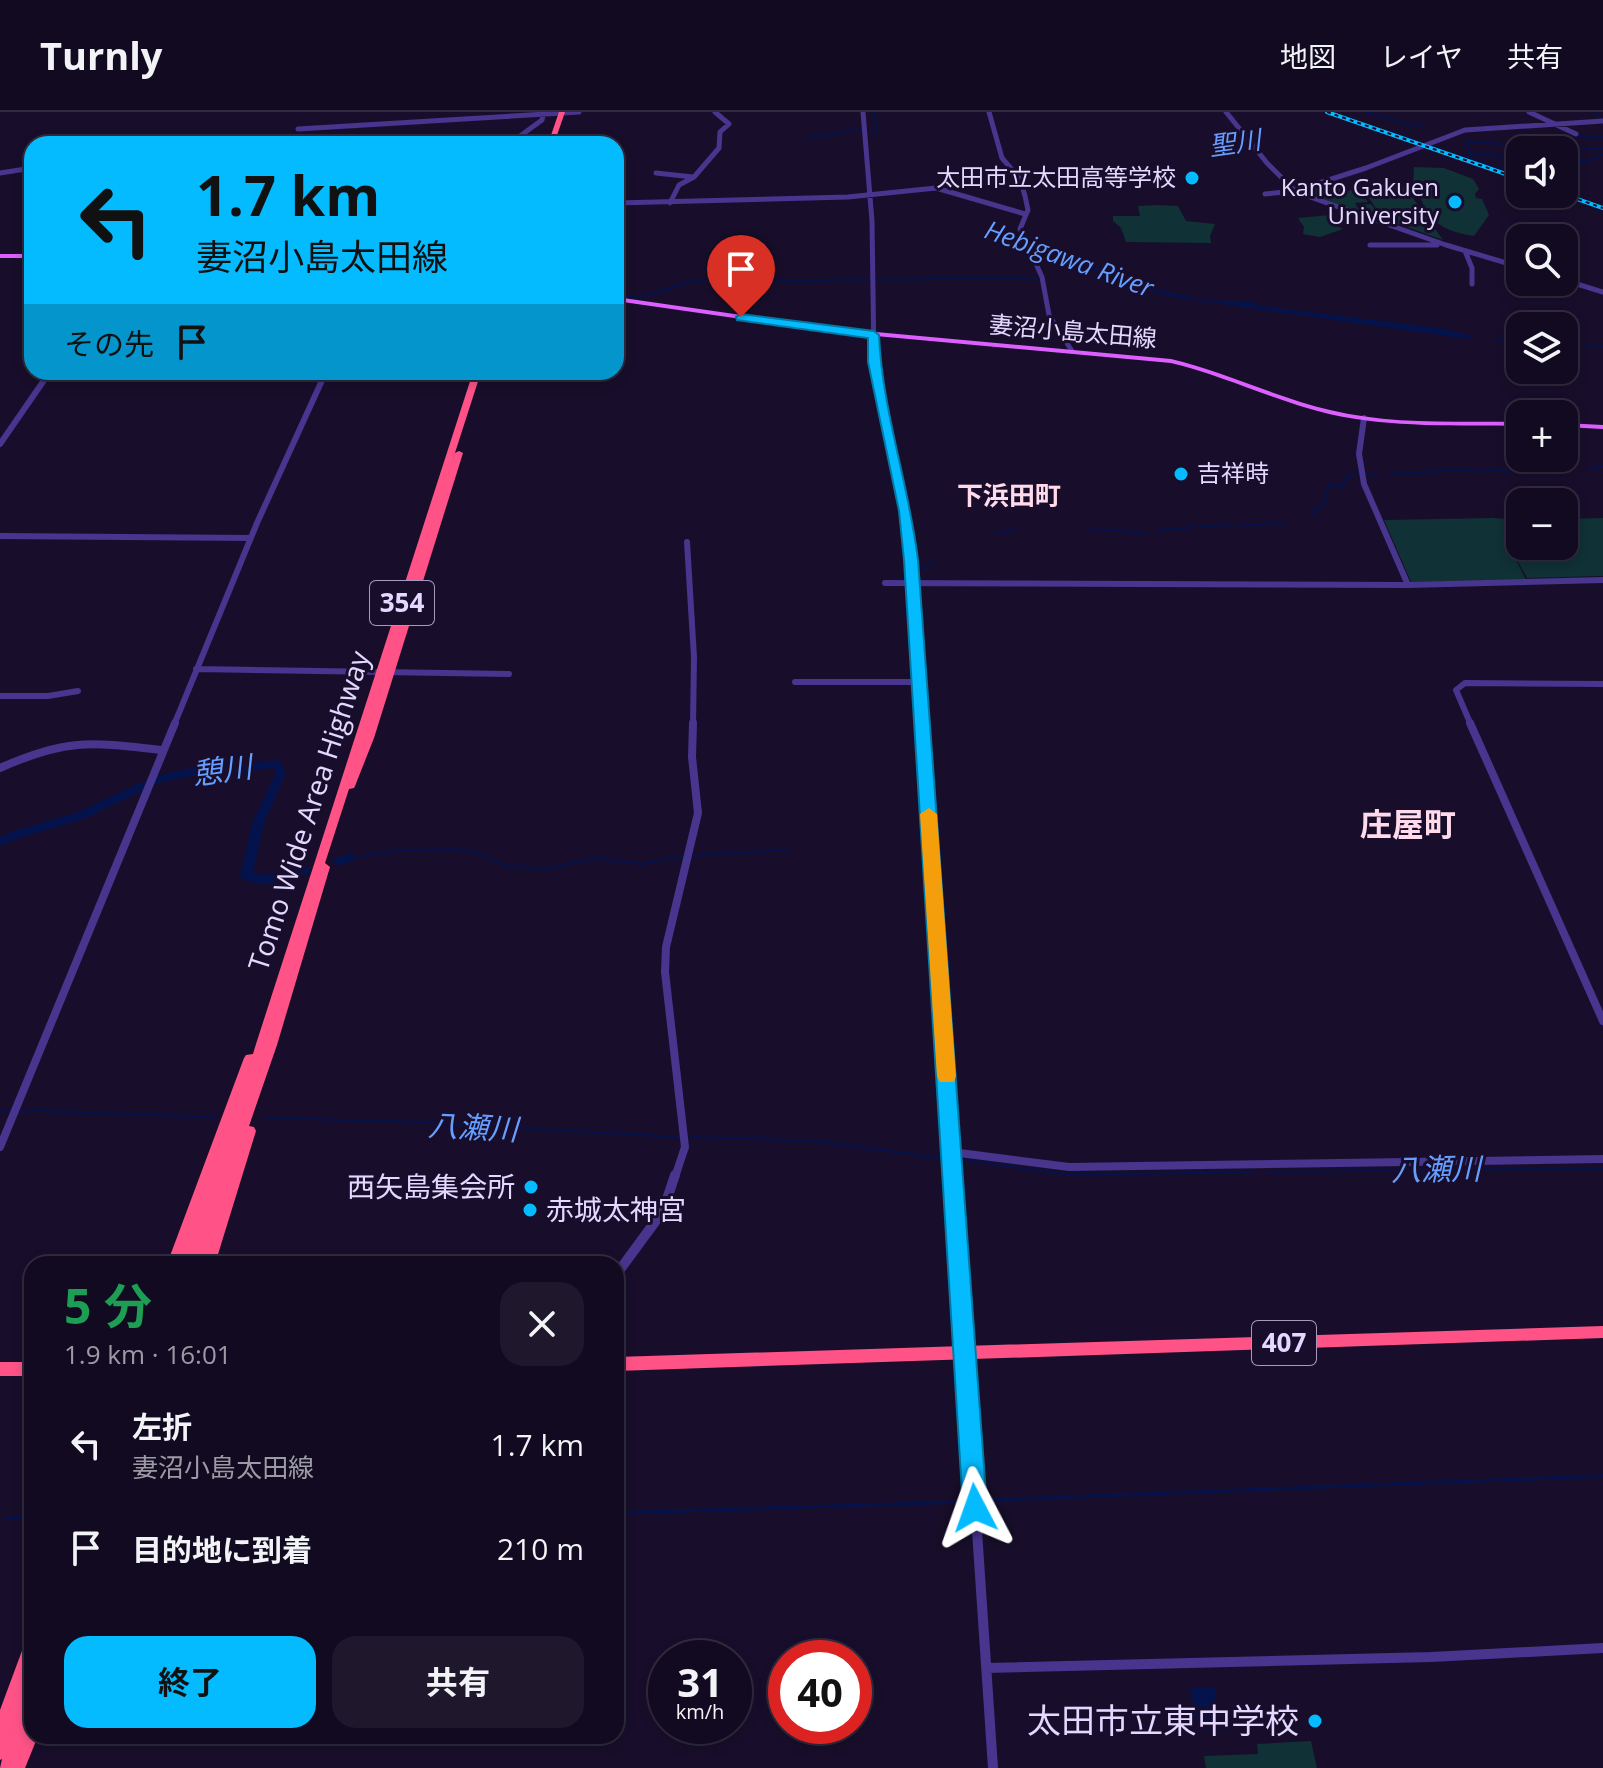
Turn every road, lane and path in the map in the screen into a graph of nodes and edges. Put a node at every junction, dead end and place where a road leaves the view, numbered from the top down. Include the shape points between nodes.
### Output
1 (579, 112) edge
2 (715, 112) edge
3 (863, 112) edge
4 (989, 112) edge
5 (1226, 112) edge
6 (1529, 112) edge
7 (564, 113) edge
8 (543, 115) junction
9 (1603, 121) edge
10 (1554, 124) junction
11 (298, 129) dead end
12 (1576, 134) dead end
13 (520, 136) edge
14 (557, 136) edge
15 (24, 169) edge
16 (0, 173) edge
17 (656, 173) dead end
18 (694, 177) junction
19 (1294, 191) junction
20 (870, 194) junction
21 (1265, 194) dead end
22 (624, 203) edge
23 (670, 203) junction
24 (1025, 214) junction
25 (1370, 245) dead end
26 (1446, 245) junction
27 (1465, 251) junction
28 (0, 256) edge
29 (24, 256) edge
30 (1506, 263) edge
31 (1472, 284) dead end
32 (1578, 284) edge
33 (1603, 292) edge
34 (624, 300) edge
35 (874, 335) junction
36 (1072, 351) junction
37 (44, 380) edge
38 (322, 380) edge
39 (475, 380) edge
40 (481, 380) edge
41 (1364, 418) junction
42 (1506, 423) edge
43 (1578, 426) edge
44 (1603, 427) edge
45 (0, 444) edge
46 (0, 536) edge
47 (251, 538) junction
48 (687, 542) dead end
49 (1603, 580) edge
50 (885, 583) dead end
51 (913, 584) junction
52 (1408, 585) junction
53 (196, 669) junction
54 (384, 673) junction
55 (509, 674) dead end
56 (795, 682) dead end
57 (920, 682) junction
58 (1603, 684) edge
59 (78, 691) dead end
60 (0, 696) edge
61 (162, 750) junction
62 (0, 768) edge
63 (283, 975) junction
64 (287, 992) junction
65 (1603, 1021) edge
66 (0, 1147) edge
67 (952, 1152) junction
68 (1603, 1159) edge
69 (177, 1256) edge
70 (189, 1256) edge
71 (199, 1256) edge
72 (211, 1256) edge
73 (624, 1264) edge
74 (1603, 1332) edge
75 (964, 1354) junction
76 (624, 1364) edge
77 (0, 1369) edge
78 (24, 1369) edge
79 (1603, 1648) edge
80 (24, 1667) edge
81 (986, 1668) junction
82 (24, 1692) edge
83 (24, 1726) edge
84 (0, 1731) edge
85 (27, 1744) edge
86 (0, 1752) edge
87 (7, 1768) edge
88 (17, 1768) edge
89 (993, 1768) edge

1 - 7 street
2 - 18 street via 729,124 720,132 719,148
3 - 20 street
4 - 24 street via 1002,158 1021,180
5 - 19 street
6 - 10 street
7 - 8 street
7 - 14 highway
8 - 11 street
8 - 13 street
9 - 10 street
10 - 12 street
10 - 19 street via 1465,130
15 - 16 street
17 - 18 street
18 - 23 street via 679,185
19 - 21 street
19 - 26 street
20 - 23 street
20 - 24 street via 936,188
20 - 35 street
22 - 23 street
24 - 36 street via 1021,233 1042,277 1049,315
25 - 26 street
26 - 27 street
27 - 30 street
27 - 31 street
28 - 29 main road
32 - 33 street
34 - 35 main road, 妻沼小島太田線
35 - 36 main road, 妻沼小島太田線
35 - 51 street via 874,362 905,511
36 - 41 main road, 妻沼小島太田線 via 1179,363 1315,408
37 - 45 street
38 - 47 street
39 - 54 highway, Tomo Wide Area Highway / 354
40 - 54 highway, Tomo Wide Area Highway / 354
41 - 42 main road, 妻沼小島太田線
41 - 52 street via 1359,454 1364,484
43 - 44 main road
46 - 47 street
47 - 53 street
48 - 73 street via 694,657 692,757 699,807 666,947 665,972 685,1147 663,1211
49 - 52 street
50 - 51 street
51 - 52 street
51 - 57 street
53 - 54 street
53 - 61 street
54 - 55 street
54 - 63 highway, Tomo Wide Area Highway / 354
54 - 64 highway, Tomo Wide Area Highway / 354 via 369,738
56 - 57 street
57 - 67 street
58 - 65 street via 1465,683 1456,690
59 - 60 street
61 - 62 street via 63,744
61 - 66 street
63 - 69 highway, 354
63 - 70 highway, Tomo Wide Area Highway / 354
64 - 71 highway, Tomo Wide Area Highway / 354
64 - 72 highway, 354 via 281,1032
67 - 68 street via 1069,1167
67 - 75 street
74 - 75 highway, 407
75 - 76 highway, 407
75 - 81 street
77 - 78 highway
79 - 81 street
80 - 84 highway
81 - 89 street
82 - 86 highway
83 - 87 highway
85 - 88 highway

